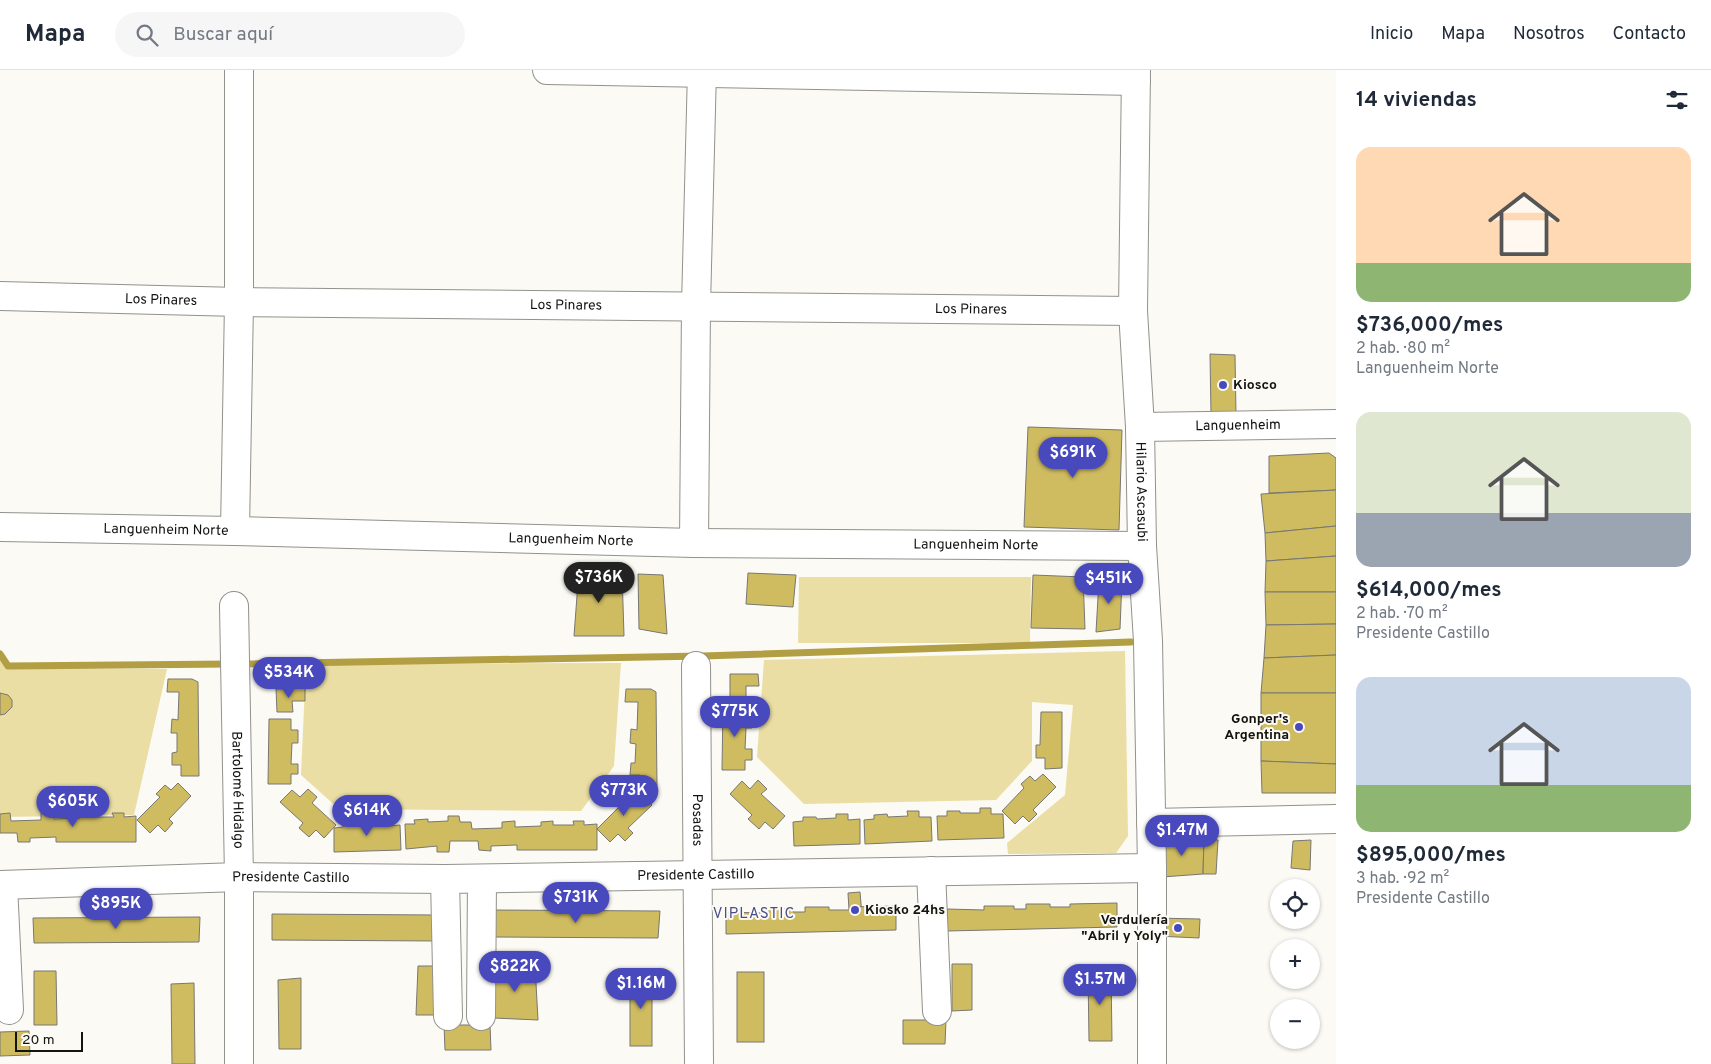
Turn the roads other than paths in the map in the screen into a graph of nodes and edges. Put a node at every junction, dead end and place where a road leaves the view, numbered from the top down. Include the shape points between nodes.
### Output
1 (239, 70) edge
2 (547, 70) edge
3 (702, 72) edge
4 (1136, 75) edge
5 (0, 296) edge
6 (239, 302) junction
7 (696, 306) junction
8 (1133, 311) junction
9 (1336, 424) edge
10 (1140, 427) junction
11 (0, 527) edge
12 (235, 531) junction
13 (694, 543) junction
14 (1142, 546) junction
15 (234, 606) dead end
16 (696, 666) dead end
17 (1336, 819) edge
18 (1151, 823) junction
19 (1152, 868) junction
20 (931, 871) junction
21 (697, 875) junction
22 (239, 877) junction
23 (445, 879) junction
24 (482, 879) junction
25 (2, 885) edge
26 (9, 1010) dead end
27 (937, 1011) dead end
28 (448, 1016) dead end
29 (481, 1016) dead end
30 (239, 1064) edge
31 (699, 1064) edge
32 (1152, 1064) edge

1 - 6 street
2 - 3 street
3 - 4 street
3 - 7 street
4 - 8 street, Hilario Ascasubi
5 - 6 street, Los Pinares
6 - 7 street, Los Pinares
6 - 12 street
7 - 8 street, Los Pinares
7 - 13 street
8 - 10 street, Hilario Ascasubi
9 - 10 street, Languenheim
10 - 14 street, Hilario Ascasubi
11 - 12 street, Languenheim Norte
12 - 13 street, Languenheim Norte
13 - 14 street, Languenheim Norte
14 - 18 street, Hilario Ascasubi via 1148,641
15 - 22 street, Bartolomé Hidalgo
16 - 21 street, Posadas
17 - 18 street
18 - 19 street, Hilario Ascasubi
19 - 20 street, Presidente Castillo
19 - 32 street, Hilario Ascasubi
20 - 21 street, Presidente Castillo
20 - 27 street
21 - 24 street, Presidente Castillo
21 - 31 street, Posadas
22 - 23 street, Presidente Castillo
22 - 25 street, Presidente Castillo
22 - 30 street, Bartolomé Hidalgo
23 - 24 street, Presidente Castillo
23 - 28 street
24 - 29 street
25 - 26 street

